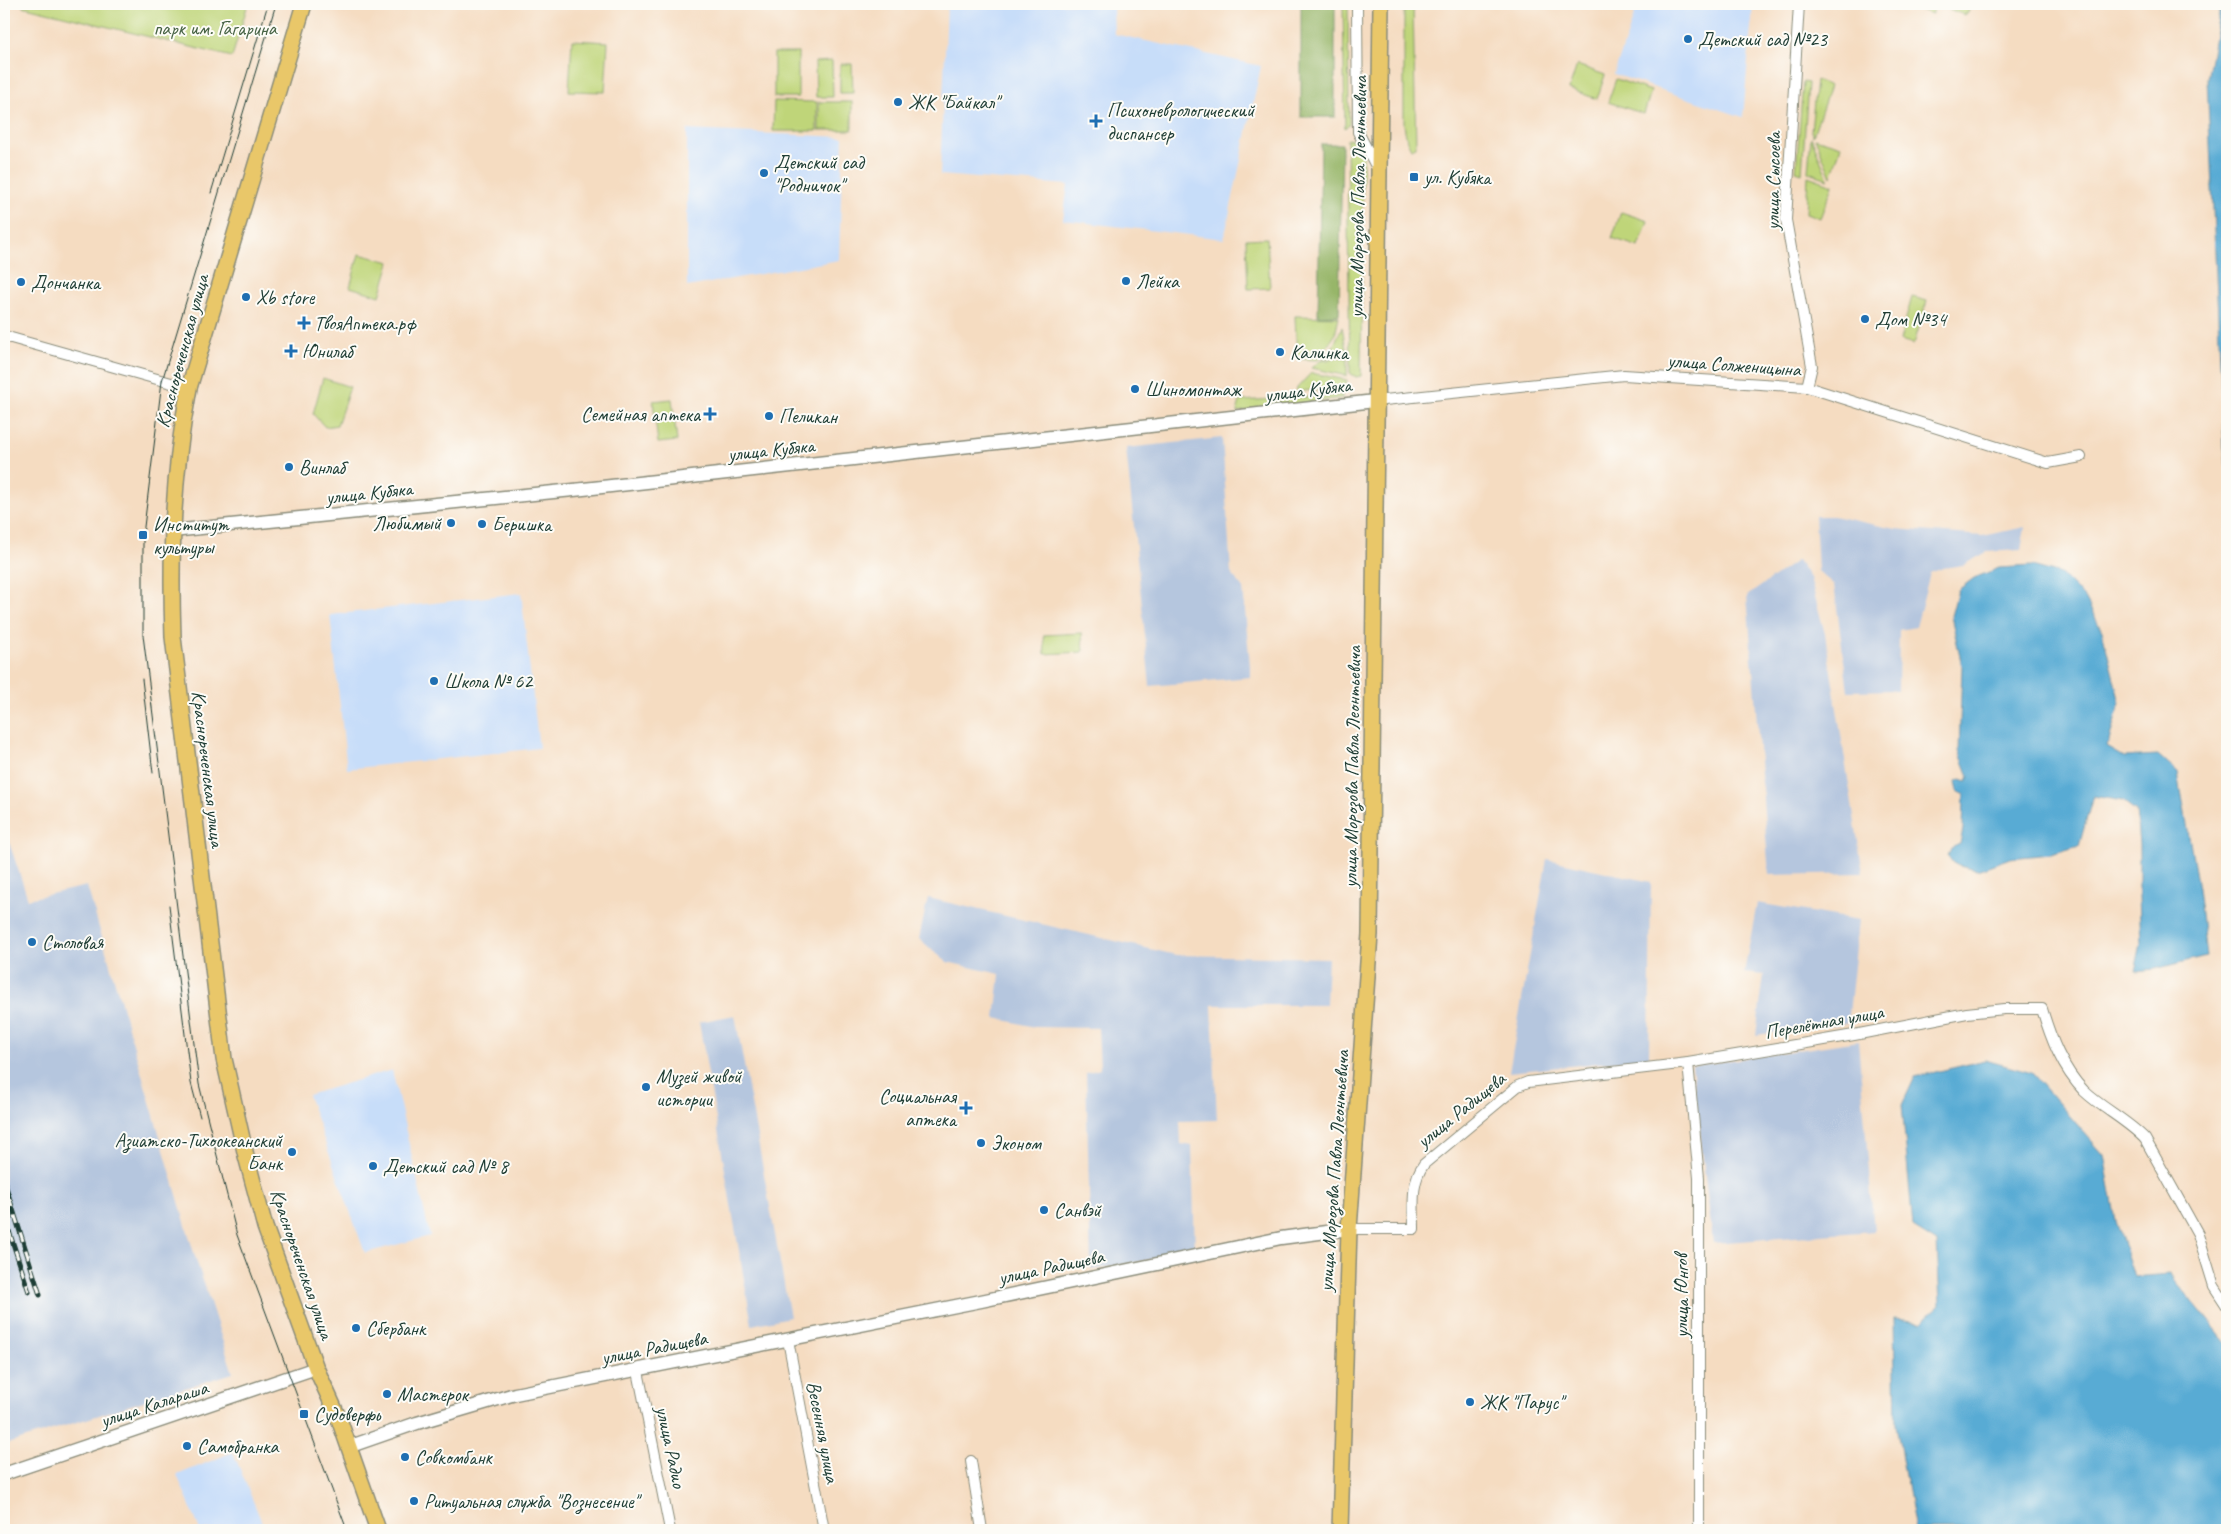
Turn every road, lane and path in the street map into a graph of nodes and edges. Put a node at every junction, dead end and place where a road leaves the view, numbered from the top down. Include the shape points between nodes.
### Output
1 (304, 4) edge
2 (1357, 4) edge
3 (1381, 4) edge
4 (1799, 4) edge
5 (1379, 173) junction
6 (4, 336) edge
7 (1807, 387) junction
8 (189, 388) junction
9 (1375, 401) junction
10 (2081, 457) dead end
11 (172, 531) junction
12 (1688, 1063) junction
13 (1349, 1229) junction
14 (2227, 1306) edge
15 (788, 1340) junction
16 (316, 1368) junction
17 (638, 1371) junction
18 (348, 1447) junction
19 (971, 1461) dead end
20 (4, 1474) edge
21 (378, 1530) edge
22 (670, 1530) edge
23 (824, 1530) edge
24 (982, 1530) edge
25 (1340, 1530) edge
26 (1699, 1530) edge

1 - 8 main road, Краснореченская улица
2 - 5 street via 1358,132
3 - 5 main road, улица Морозова Павла Леонтьевича
4 - 7 street, улица Сысоева via 1786,220 1812,366
5 - 9 main road, улица Морозова Павла Леонтьевича
6 - 8 street
7 - 9 street, улица Солженицына via 1624,375
7 - 10 street, улица Солженицына via 2048,463
8 - 11 main road, Краснореченская улица via 179,442
9 - 11 street, улица Кубяка
9 - 13 main road, улица Морозова Павла Леонтьевича via 1370,934
11 - 16 main road, Краснореченская улица via 173,637 224,1059 265,1227
12 - 13 street, улица Радищева via 1523,1084 1424,1164 1415,1180 1414,1229
12 - 14 street, Перелётная улица via 1967,1013 2042,1009 2058,1054 2084,1090 2145,1139 2198,1234 2214,1286
12 - 26 street, улица Юнгов via 1699,1178
13 - 15 street, улица Радищева via 1281,1238
13 - 25 main road, улица Морозова Павла Леонтьевича
15 - 17 street, улица Радищева
15 - 23 street, Весенняя улица
16 - 18 main road, Краснореченская улица via 339,1418
16 - 20 street, улица Калараша
17 - 18 street, улица Радищева via 515,1394
17 - 22 street, улица Радио
18 - 21 main road, Краснореченская улица
19 - 24 street

